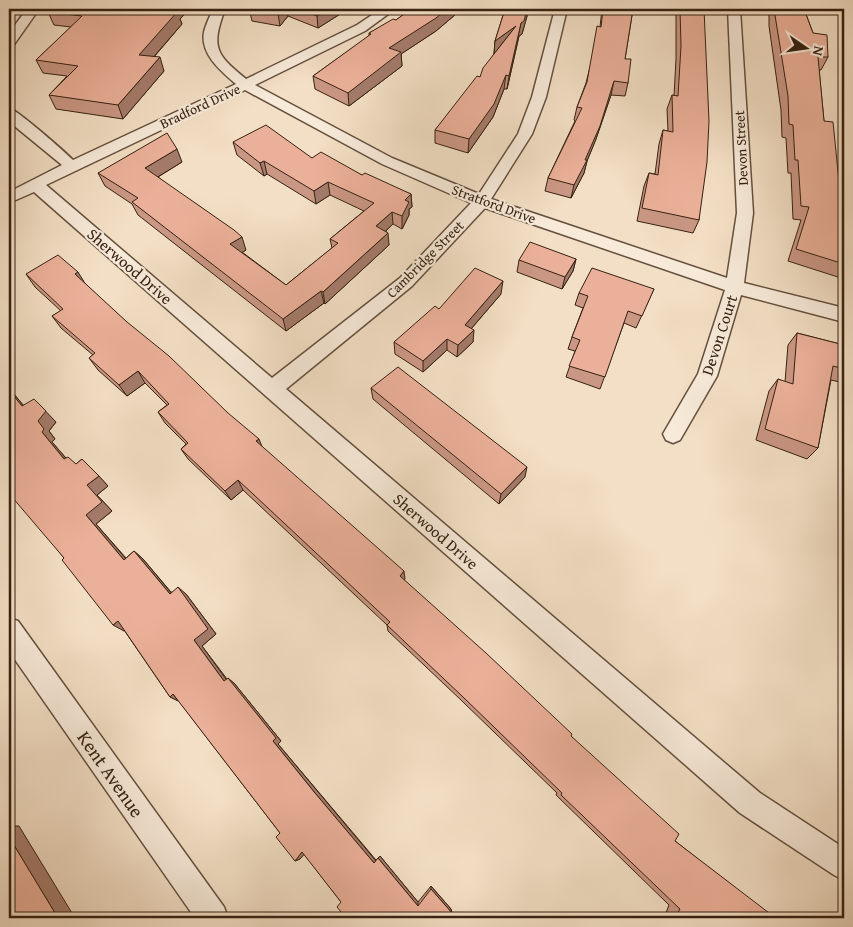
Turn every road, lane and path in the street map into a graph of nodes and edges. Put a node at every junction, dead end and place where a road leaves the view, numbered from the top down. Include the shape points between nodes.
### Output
1 (33, 9) edge
2 (219, 9) edge
3 (389, 9) edge
4 (561, 9) edge
5 (734, 9) edge
6 (9, 43) edge
7 (245, 85) junction
8 (9, 112) edge
9 (72, 166) junction
10 (36, 185) junction
11 (9, 198) edge
12 (482, 202) junction
13 (735, 287) junction
14 (844, 315) edge
15 (272, 389) junction
16 (673, 434) dead end
17 (9, 630) edge
18 (844, 865) edge
19 (213, 918) edge

1 - 6 street
2 - 7 street, Stratford Drive via 210,33 212,52 222,66
3 - 7 street, Bradford Drive via 361,28
4 - 12 street, Cambridge Street via 539,97 525,134
5 - 13 street, Devon Street via 745,213
7 - 9 street, Bradford Drive
7 - 12 street, Stratford Drive via 387,161
8 - 9 street
9 - 10 street, Bradford Drive
10 - 11 street, Bradford Drive
10 - 15 street, Sherwood Drive
12 - 13 street, Stratford Drive
12 - 15 street, Cambridge Street via 406,282
13 - 14 street, Stratford Drive
13 - 16 street, Devon Court via 706,376
15 - 18 street, Sherwood Drive via 750,803
17 - 19 street, Kent Avenue

